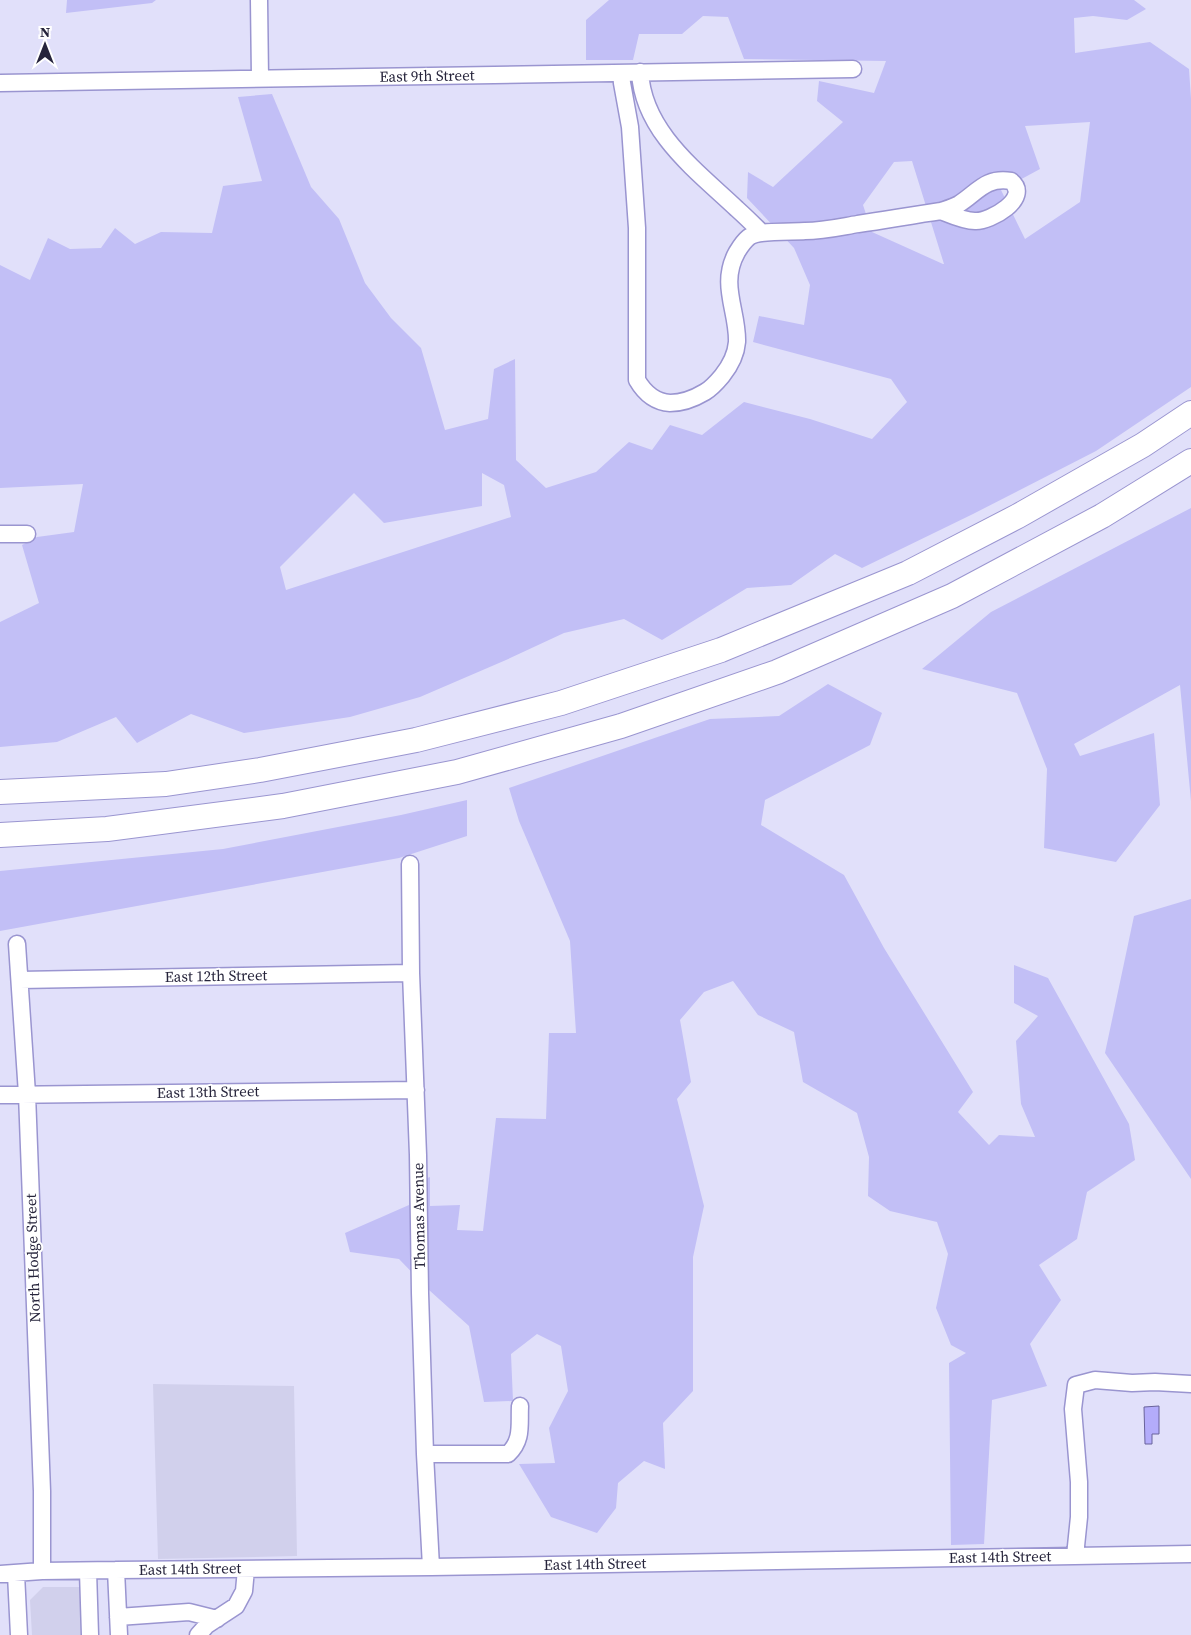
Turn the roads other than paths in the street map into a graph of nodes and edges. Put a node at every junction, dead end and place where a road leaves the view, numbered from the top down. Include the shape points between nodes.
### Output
1 (259, 0) edge
2 (853, 69) dead end
3 (621, 72) junction
4 (640, 72) junction
5 (260, 78) junction
6 (0, 83) edge
7 (941, 211) dead end
8 (762, 233) junction
9 (1191, 413) edge
10 (1191, 461) edge
11 (0, 534) edge
12 (27, 534) dead end
13 (0, 788) edge
14 (42, 791) junction
15 (0, 792) edge
16 (107, 829) junction
17 (0, 834) edge
18 (0, 849) edge
19 (410, 864) dead end
20 (17, 944) dead end
21 (411, 973) junction
22 (20, 980) junction
23 (416, 1090) junction
24 (27, 1094) junction
25 (0, 1095) edge
26 (1191, 1384) edge
27 (520, 1406) dead end
28 (425, 1454) junction
29 (1191, 1554) edge
30 (1075, 1556) junction
31 (431, 1567) junction
32 (246, 1569) junction
33 (116, 1570) junction
34 (42, 1571) junction
35 (88, 1571) junction
36 (8, 1574) edge
37 (118, 1617) junction
38 (217, 1619) junction
39 (20, 1635) edge
40 (90, 1635) edge
41 (119, 1635) edge
42 (198, 1635) edge

1 - 5 street
2 - 4 street, East 9th Street
3 - 4 street, East 9th Street
3 - 5 street, East 9th Street
3 - 8 street via 630,127 637,228 636,371 637,380 649,395 668,402 696,397 711,388 727,370 737,343 730,292 731,267 742,244 750,236
4 - 8 street via 641,86 655,122 675,151
5 - 6 street, East 9th Street
7 - 8 street via 809,231
9 - 14 highway via 1143,445 1018,516 908,573 721,650 561,703 416,740 260,770 175,782
10 - 16 highway via 1102,516 952,596 776,672 630,723 457,772 282,806
11 - 12 street
13 - 14 highway
14 - 15 highway
16 - 17 highway
16 - 18 highway
19 - 21 street, Thomas Avenue
20 - 22 street, North Hodge Street
21 - 22 street, East 12th Street
21 - 23 street, Thomas Avenue
22 - 24 street, North Hodge Street
23 - 24 street, East 13th Street
23 - 28 street, Thomas Avenue
24 - 25 street, East 13th Street
24 - 34 street, North Hodge Street via 42,1491
26 - 30 street via 1096,1380 1076,1385 1073,1409 1079,1517
27 - 28 street via 520,1434 516,1447 508,1454
28 - 31 street, Thomas Avenue
29 - 30 street, East 14th Street
30 - 31 street, East 14th Street
31 - 32 street, East 14th Street
32 - 33 street, East 14th Street
32 - 38 street via 244,1591 236,1606
33 - 35 street, East 14th Street
33 - 37 street
34 - 35 street, East 14th Street
34 - 36 street, East 14th Street
35 - 40 street
36 - 39 street
37 - 38 street via 189,1612
37 - 41 street
38 - 42 street

